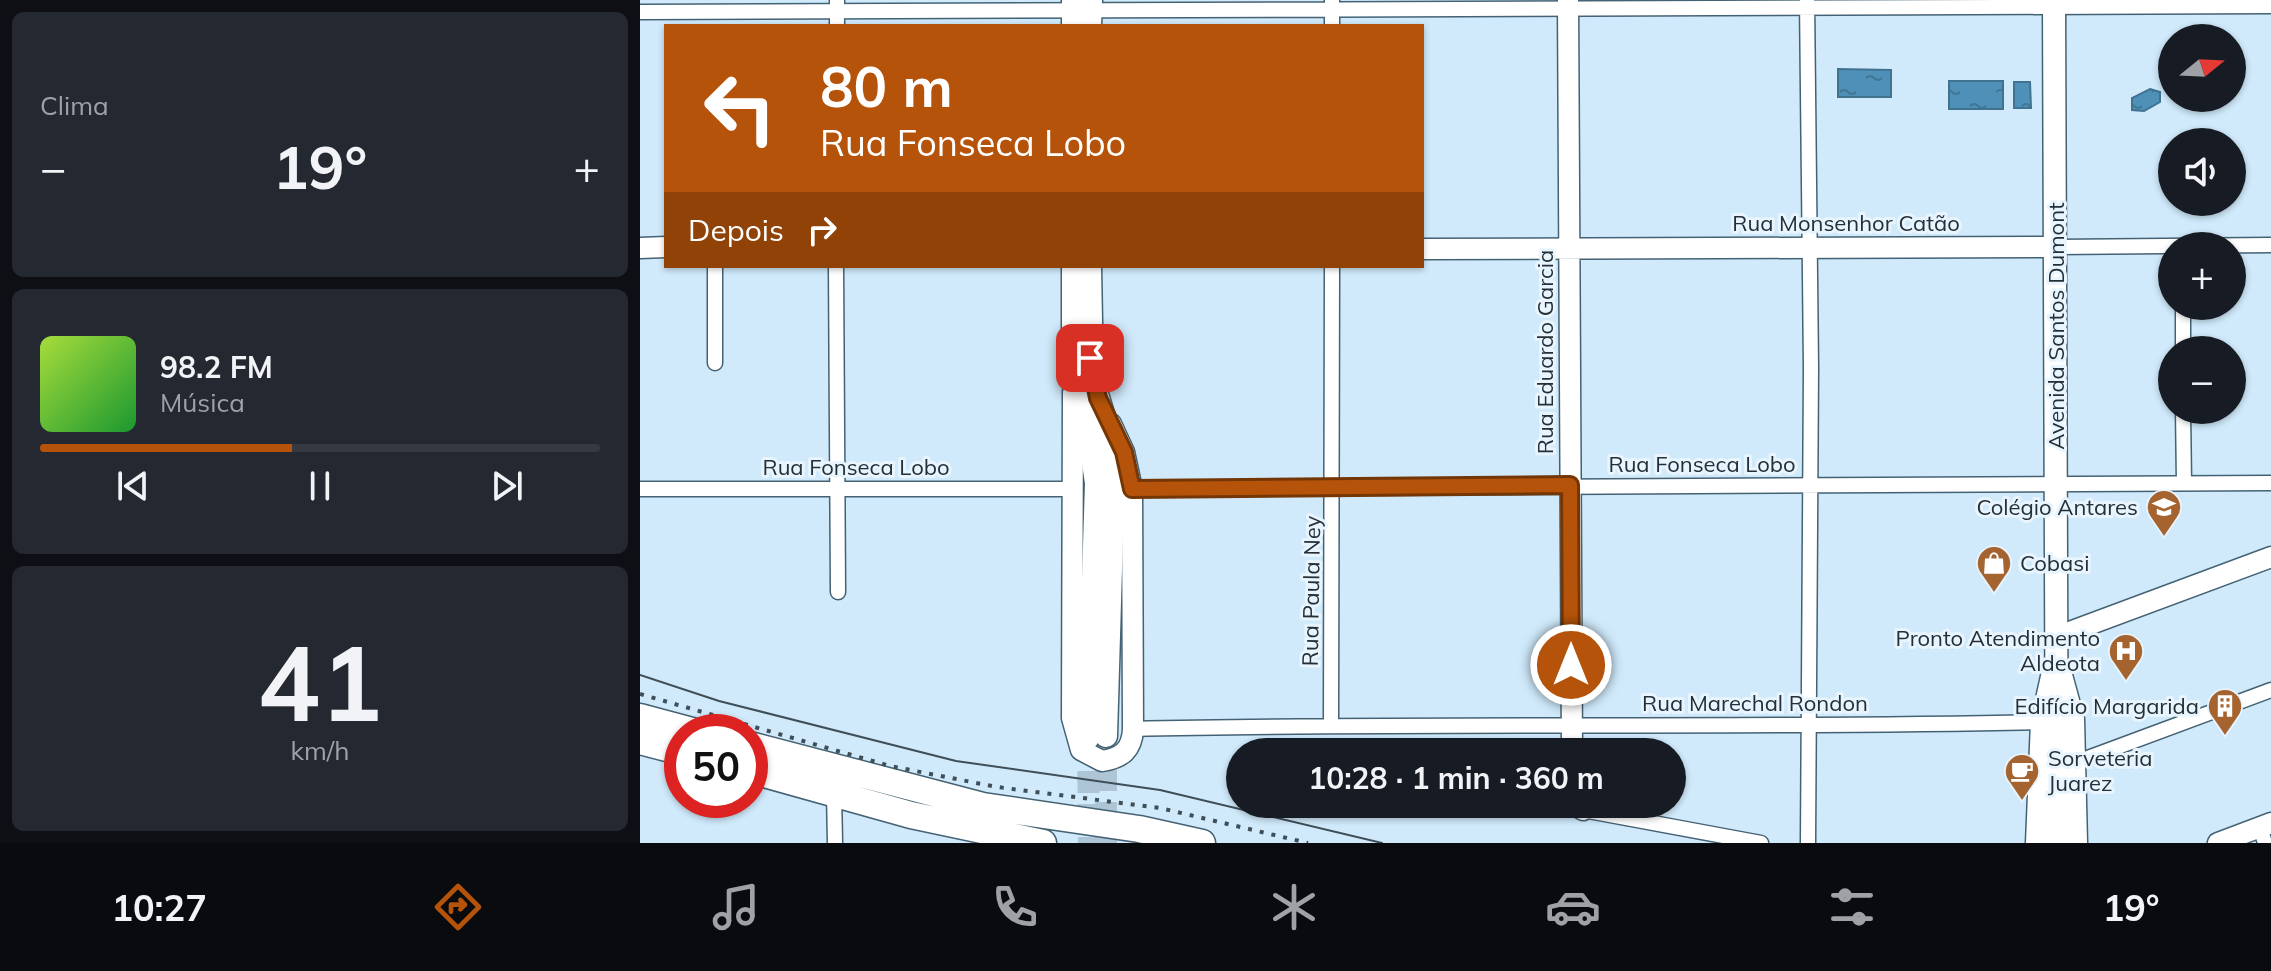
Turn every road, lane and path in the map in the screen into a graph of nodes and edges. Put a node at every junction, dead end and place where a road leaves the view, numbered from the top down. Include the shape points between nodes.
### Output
1 (1568, 3) edge
2 (2217, 3) edge
3 (1332, 4) edge
4 (1807, 4) edge
5 (2054, 4) edge
6 (2271, 6) edge
7 (640, 12) edge
8 (1082, 12) edge
9 (837, 13) edge
10 (2246, 245) edge
11 (2271, 245) edge
12 (1810, 246) junction
13 (2158, 246) edge
14 (664, 247) edge
15 (1569, 247) junction
16 (2057, 247) junction
17 (640, 248) edge
18 (1424, 249) edge
19 (715, 268) edge
20 (836, 268) edge
21 (1073, 268) edge
22 (1090, 268) edge
23 (1332, 268) edge
24 (715, 363) dead end
25 (1073, 380) junction
26 (1098, 398) junction
27 (2183, 424) edge
28 (2184, 483) junction
29 (2271, 483) edge
30 (2054, 484) junction
31 (1570, 485) junction
32 (1809, 486) junction
33 (640, 489) edge
34 (838, 489) junction
35 (1072, 489) junction
36 (1132, 489) junction
37 (1334, 490) junction
38 (2271, 557) edge
39 (838, 592) dead end
40 (2056, 645) junction
41 (2271, 690) edge
42 (640, 717) edge
43 (2041, 722) junction
44 (664, 723) edge
45 (1572, 724) junction
46 (1331, 725) junction
47 (1810, 727) junction
48 (1133, 729) junction
49 (1572, 738) edge
50 (640, 741) edge
51 (664, 747) edge
52 (768, 750) edge
53 (2077, 762) junction
54 (768, 775) edge
55 (834, 792) junction
56 (1634, 818) edge
57 (2265, 831) edge
58 (835, 843) edge
59 (1043, 843) edge
60 (1202, 843) edge
61 (1761, 843) edge
62 (1808, 843) edge
63 (2036, 843) edge
64 (2057, 843) edge
65 (2077, 843) edge
66 (2218, 843) edge

1 - 3 street
1 - 4 street
1 - 15 street, Rua Eduardo Garcia
2 - 5 street
2 - 6 street
3 - 8 street
4 - 5 street
4 - 12 street
5 - 16 main road, Avenida Santos Dumont
7 - 9 street
8 - 9 street
10 - 11 street, Rua Monsenhor Catão
12 - 15 street, Rua Monsenhor Catão
12 - 16 street, Rua Monsenhor Catão
12 - 32 street
13 - 16 street, Rua Monsenhor Catão
14 - 17 street
15 - 18 street, Rua Monsenhor Catão
15 - 31 street, Rua Eduardo Garcia
16 - 30 main road, Avenida Santos Dumont
19 - 24 street
20 - 34 street
21 - 25 main road
22 - 26 main road via 1092,378
23 - 37 street, Rua Paula Ney
25 - 26 main road via 1096,483 1097,737 1114,468
25 - 35 street
26 - 36 street via 1124,452
27 - 28 street
28 - 29 street, Rua Fonseca Lobo
28 - 30 street, Rua Fonseca Lobo
30 - 32 street, Rua Fonseca Lobo
30 - 40 main road, Avenida Santos Dumont
31 - 32 street, Rua Fonseca Lobo
31 - 37 street, Rua Fonseca Lobo
31 - 45 street, Rua Eduardo Garcia
32 - 47 street
33 - 34 street, Rua Fonseca Lobo
34 - 35 street, Rua Fonseca Lobo
34 - 39 street
35 - 48 street via 1075,741 1094,759 1111,760 1129,748
36 - 37 street, Rua Fonseca Lobo
36 - 48 street
37 - 46 street, Rua Paula Ney
38 - 40 street
40 - 43 street, Avenida Santos Dumont
40 - 53 street, Avenida Santos Dumont via 2074,719
40 - 64 main road, Avenida Santos Dumont
41 - 53 street
42 - 44 highway
43 - 47 street, Rua Marechal Rondon
43 - 63 street, Avenida Santos Dumont
45 - 46 street, Rua Marechal Rondon
45 - 47 street, Rua Marechal Rondon
45 - 49 street, Rua Eduardo Garcia
46 - 48 street, Rua Marechal Rondon
47 - 62 street
50 - 51 highway
52 - 60 highway via 983,806
53 - 65 street, Avenida Santos Dumont
54 - 55 highway
55 - 58 street
55 - 59 highway via 911,815
56 - 61 street
57 - 66 street

